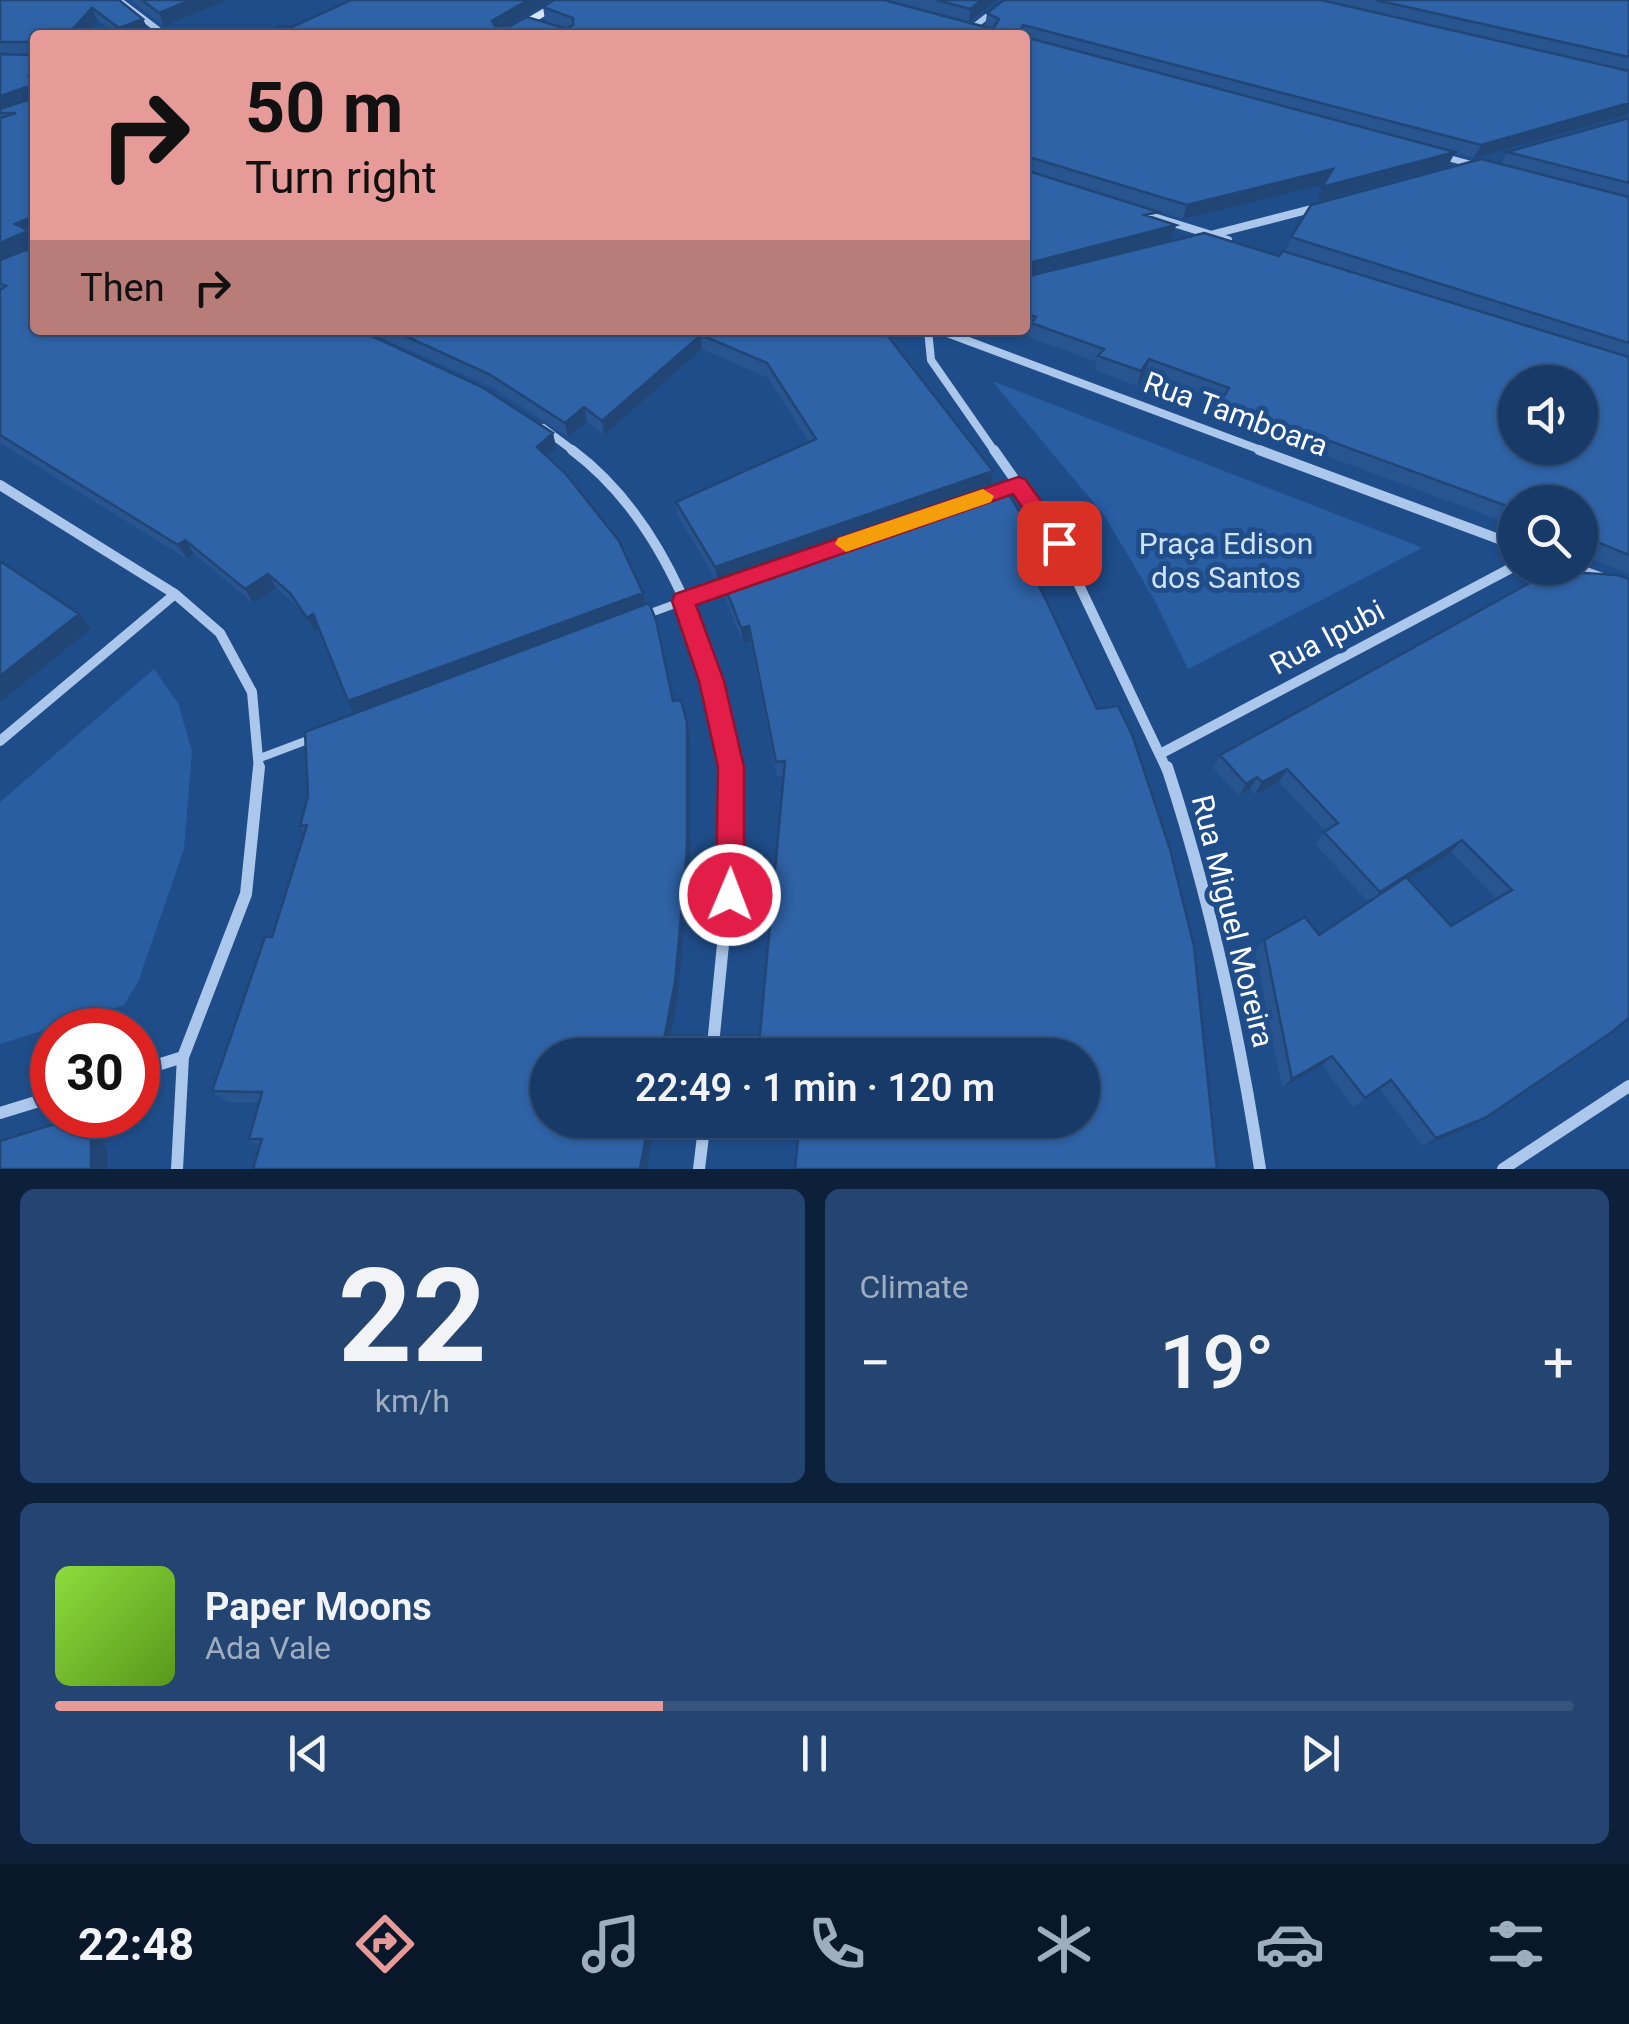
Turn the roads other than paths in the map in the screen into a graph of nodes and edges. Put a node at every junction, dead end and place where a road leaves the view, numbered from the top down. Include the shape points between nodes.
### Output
1 (119, 0) edge
2 (566, 0) edge
3 (1008, 0) edge
4 (527, 22) junction
5 (953, 24) edge
6 (541, 26) edge
7 (158, 30) edge
8 (513, 30) edge
9 (971, 30) joint
10 (1424, 151) edge
11 (1461, 171) edge
12 (1326, 206) edge
13 (1136, 212) edge
14 (1211, 235) junction
15 (1192, 240) edge
16 (1230, 241) edge
17 (928, 335) edge
18 (952, 335) edge
19 (538, 425) edge
20 (1018, 484) junction
21 (0, 486) edge
22 (1000, 491) edge
23 (1498, 539) edge
24 (1498, 575) edge
25 (1598, 577) edge
26 (739, 581) edge
27 (1611, 582) edge
28 (175, 594) junction
29 (683, 601) junction
30 (628, 621) edge
31 (315, 737) edge
32 (0, 741) edge
33 (1162, 754) junction
34 (260, 758) junction
35 (714, 1038) edge
36 (183, 1056) junction
37 (160, 1064) edge
38 (1629, 1086) edge
39 (30, 1104) edge
40 (0, 1114) edge
41 (703, 1138) edge
42 (176, 1169) edge
43 (699, 1169) edge
44 (1260, 1169) edge
45 (1504, 1169) edge

1 - 7 street
2 - 4 main road
3 - 9 street
4 - 6 street
4 - 8 main road
5 - 9 street
10 - 11 street via 1480,166
12 - 14 street
13 - 14 street
14 - 15 street
14 - 16 street
17 - 20 street, Rua Miguel Moreira via 931,360
18 - 23 street, Rua Tamboara
19 - 29 street via 571,445 646,530
20 - 22 lane
20 - 33 street, Rua Miguel Moreira via 1059,543
21 - 28 street
24 - 33 street, Rua Ipubi
25 - 27 street
26 - 29 lane
28 - 32 street
28 - 34 street via 220,634 252,692
29 - 30 lane
29 - 35 street via 712,681 731,767 730,895
31 - 34 lane
33 - 44 street, Rua Miguel Moreira via 1199,865
34 - 36 street via 246,894
36 - 37 street
36 - 42 street
38 - 45 street
39 - 40 street
41 - 43 street

